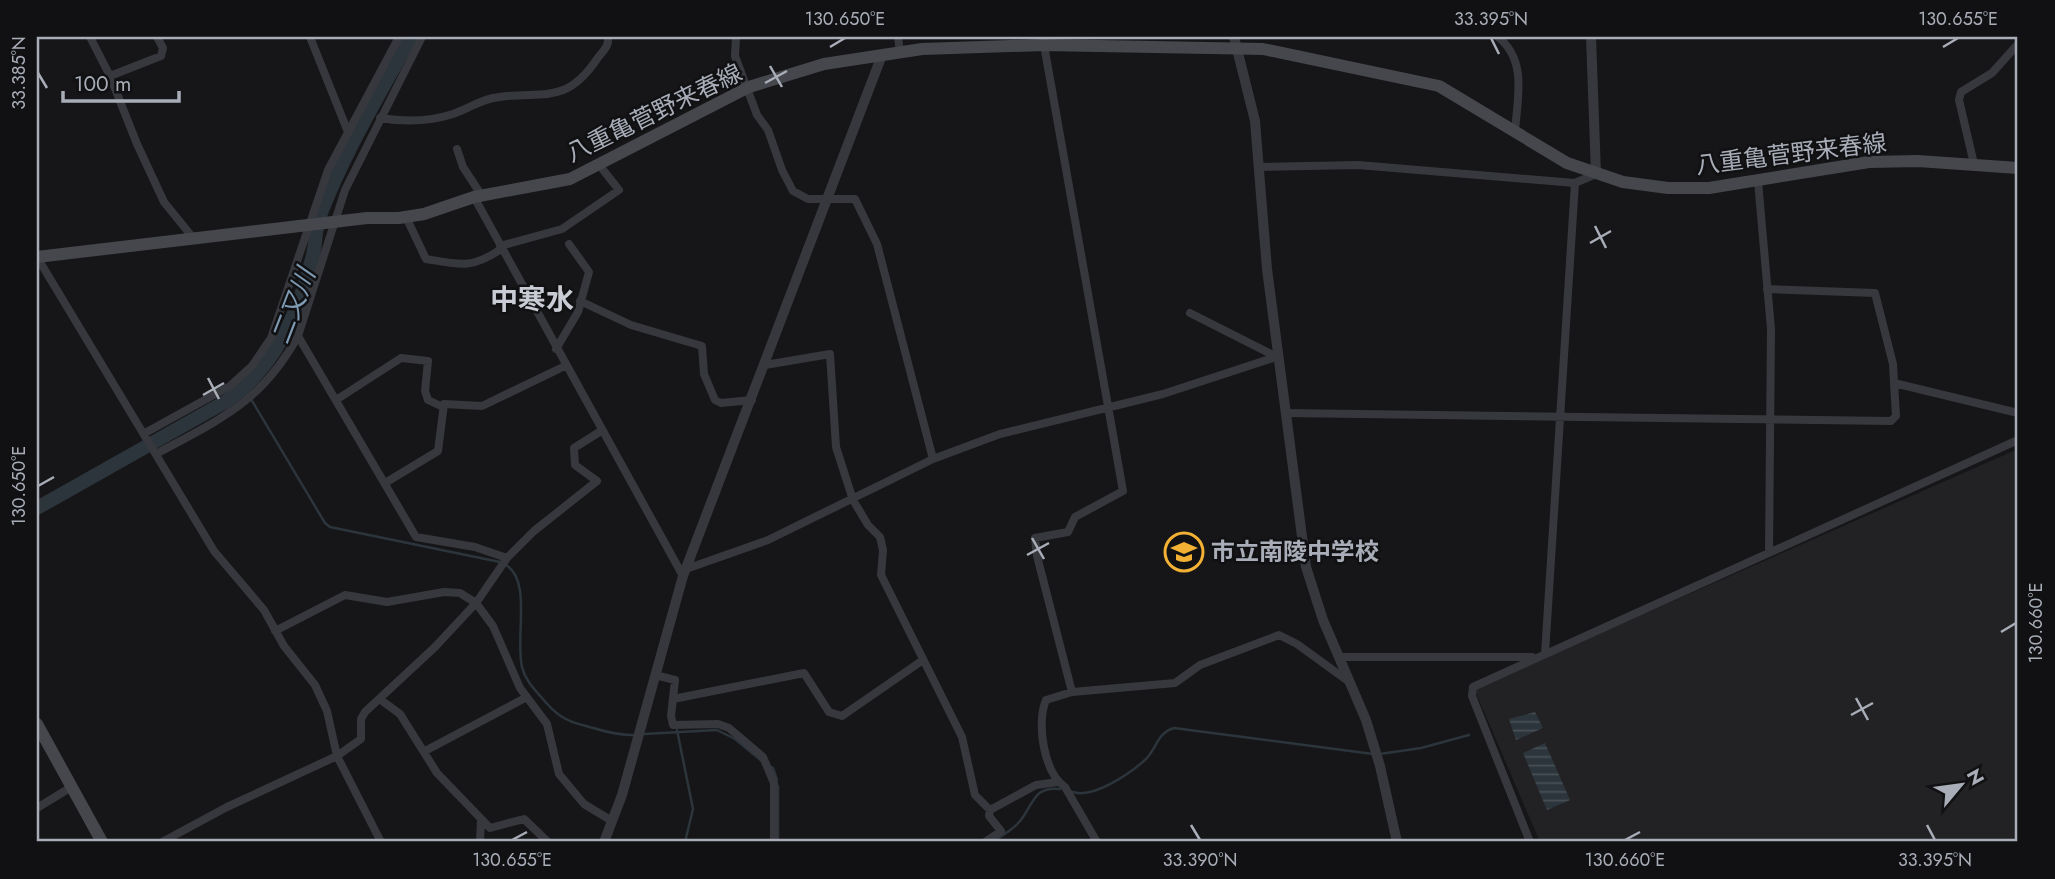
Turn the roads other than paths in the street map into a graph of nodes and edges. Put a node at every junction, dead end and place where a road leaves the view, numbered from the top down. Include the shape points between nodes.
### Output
1 (90, 37) edge
2 (157, 37) edge
3 (310, 37) edge
4 (399, 37) edge
5 (422, 37) edge
6 (608, 37) edge
7 (736, 37) edge
8 (898, 37) edge
9 (1498, 37) edge
10 (1591, 37) edge
11 (988, 42) edge
12 (1235, 42) edge
13 (2018, 44) edge
14 (1044, 45) junction
15 (901, 52) junction
16 (882, 55) junction
17 (110, 76) junction
18 (749, 87) junction
19 (380, 118) junction
20 (348, 132) junction
21 (1515, 132) junction
22 (457, 149) dead end
23 (1974, 164) junction
24 (600, 166) junction
25 (1259, 167) junction
26 (2018, 168) edge
27 (1596, 174) junction
28 (1758, 181) junction
29 (1575, 183) junction
30 (478, 197) junction
31 (828, 199) junction
32 (406, 217) junction
33 (337, 221) junction
34 (308, 224) junction
35 (194, 239) junction
36 (569, 243) dead end
37 (500, 247) junction
38 (37, 257) edge
39 (1767, 289) junction
40 (580, 301) junction
41 (1190, 313) dead end
42 (298, 336) junction
43 (556, 349) junction
44 (1278, 357) junction
45 (765, 365) junction
46 (565, 366) junction
47 (1894, 383) junction
48 (336, 400) junction
49 (752, 400) junction
50 (1107, 406) junction
51 (443, 407) junction
52 (1285, 413) junction
53 (2018, 413) edge
54 (1561, 419) junction
55 (1769, 420) junction
56 (601, 431) junction
57 (145, 433) junction
58 (2018, 440) edge
59 (156, 454) junction
60 (933, 459) junction
61 (385, 483) junction
62 (853, 500) junction
63 (1769, 553) junction
64 (507, 558) junction
65 (685, 573) junction
66 (476, 603) junction
67 (275, 631) junction
68 (1545, 654) junction
69 (1339, 657) junction
70 (1536, 657) junction
71 (923, 660) junction
72 (655, 675) junction
73 (1351, 683) junction
74 (1072, 692) junction
75 (527, 697) junction
76 (673, 699) junction
77 (381, 700) junction
78 (37, 724) edge
79 (425, 751) junction
80 (337, 756) junction
81 (1058, 782) junction
82 (73, 786) junction
83 (37, 808) edge
84 (989, 810) junction
85 (481, 819) junction
86 (612, 821) junction
87 (102, 842) edge
88 (162, 842) edge
89 (381, 842) edge
90 (480, 842) edge
91 (548, 842) edge
92 (604, 842) edge
93 (774, 842) edge
94 (985, 842) edge
95 (1097, 842) edge
96 (1397, 842) edge
97 (1530, 842) edge

1 - 17 street
2 - 17 street via 161,55
3 - 20 street
4 - 20 street
5 - 19 street
6 - 19 street via 609,46 587,76 562,90 495,97 451,114 409,123
7 - 18 street via 735,56
8 - 15 street
9 - 21 street via 1518,65
10 - 27 street
11 - 14 main road, 八重亀菅野来春線
11 - 15 main road, 八重亀菅野来春線
12 - 14 main road, 八重亀菅野来春線
12 - 21 main road, 八重亀菅野来春線 via 1438,86
12 - 25 street via 1255,121
13 - 23 street via 1992,73 1961,92
14 - 50 street
15 - 16 main road, 八重亀菅野来春線
16 - 18 main road, 八重亀菅野来春線 via 824,64
16 - 31 street
17 - 35 street via 164,202
18 - 24 main road, 八重亀菅野来春線
18 - 31 street via 757,116 768,130 793,191 808,199
19 - 33 street via 345,190
20 - 34 street
21 - 27 main road, 八重亀菅野来春線 via 1567,163
22 - 30 street
23 - 26 main road, 八重亀菅野来春線
23 - 28 main road, 八重亀菅野来春線 via 1869,162
24 - 30 main road, 八重亀菅野来春線 via 537,188
24 - 37 street via 619,190 562,229
25 - 29 street via 1357,165
25 - 44 street
27 - 28 main road, 八重亀菅野来春線 via 1668,188
27 - 29 street
28 - 39 street
29 - 54 street
30 - 32 main road, 八重亀菅野来春線
30 - 37 street
31 - 45 street
31 - 60 street via 855,199 877,244
32 - 33 main road, 八重亀菅野来春線
32 - 37 street via 426,259 476,264
33 - 34 main road, 八重亀菅野来春線
33 - 42 street
34 - 35 main road, 八重亀菅野来春線
34 - 57 street via 278,321 252,366 217,396
35 - 38 main road, 八重亀菅野来春線
36 - 40 street via 589,269
37 - 43 street
38 - 57 street
39 - 47 street via 1875,293
39 - 55 street
40 - 43 street via 571,327
40 - 49 street via 631,325 702,346 704,374 715,400 722,404
41 - 44 street
42 - 48 street
42 - 59 street via 277,372 254,396
43 - 46 street
44 - 50 street via 1163,394
44 - 52 street
45 - 49 street
45 - 62 street via 830,354 836,447
46 - 51 street via 482,406 458,403
46 - 56 street
47 - 53 street
47 - 55 street via 1896,416 1891,421
48 - 51 street via 401,358 428,362 425,391 428,400
48 - 61 street
49 - 65 street
50 - 60 street via 1000,434
50 - 74 street via 1123,491 1074,517 1068,532 1035,538
51 - 61 street via 438,451
52 - 54 street
52 - 69 street via 1306,567
54 - 55 street
54 - 68 street
55 - 63 street
56 - 64 street via 574,448 575,465 597,481
56 - 65 street
57 - 59 street
58 - 63 street
59 - 67 street via 215,551 264,610
60 - 62 street
61 - 64 street via 416,537 475,547
62 - 65 street
62 - 71 street via 880,537 881,575
63 - 68 street
64 - 66 street
65 - 72 street
66 - 67 street via 454,591 397,602 345,596
66 - 75 street via 502,642
66 - 77 street
67 - 80 street via 316,685
68 - 70 street
69 - 70 street
69 - 73 street
70 - 97 street via 1470,691
71 - 76 street via 842,716 829,712 804,673
71 - 84 street via 962,737 975,795
72 - 76 street via 675,680
72 - 86 street
73 - 74 street via 1279,635 1200,665 1175,683
73 - 96 street via 1377,754
74 - 81 street via 1054,695 1042,710 1047,756
75 - 79 street
75 - 86 street via 547,724 554,762 569,789
76 - 93 street via 673,725 719,724 762,757 774,783
77 - 79 street via 400,714
77 - 80 street via 361,719 361,739
78 - 82 main road
79 - 85 street via 437,772
80 - 88 street
80 - 89 street
81 - 84 street via 1035,785
81 - 95 street
82 - 83 street
82 - 87 main road
84 - 94 street via 1001,831
85 - 90 street
85 - 91 street via 495,830 524,820
86 - 92 street

